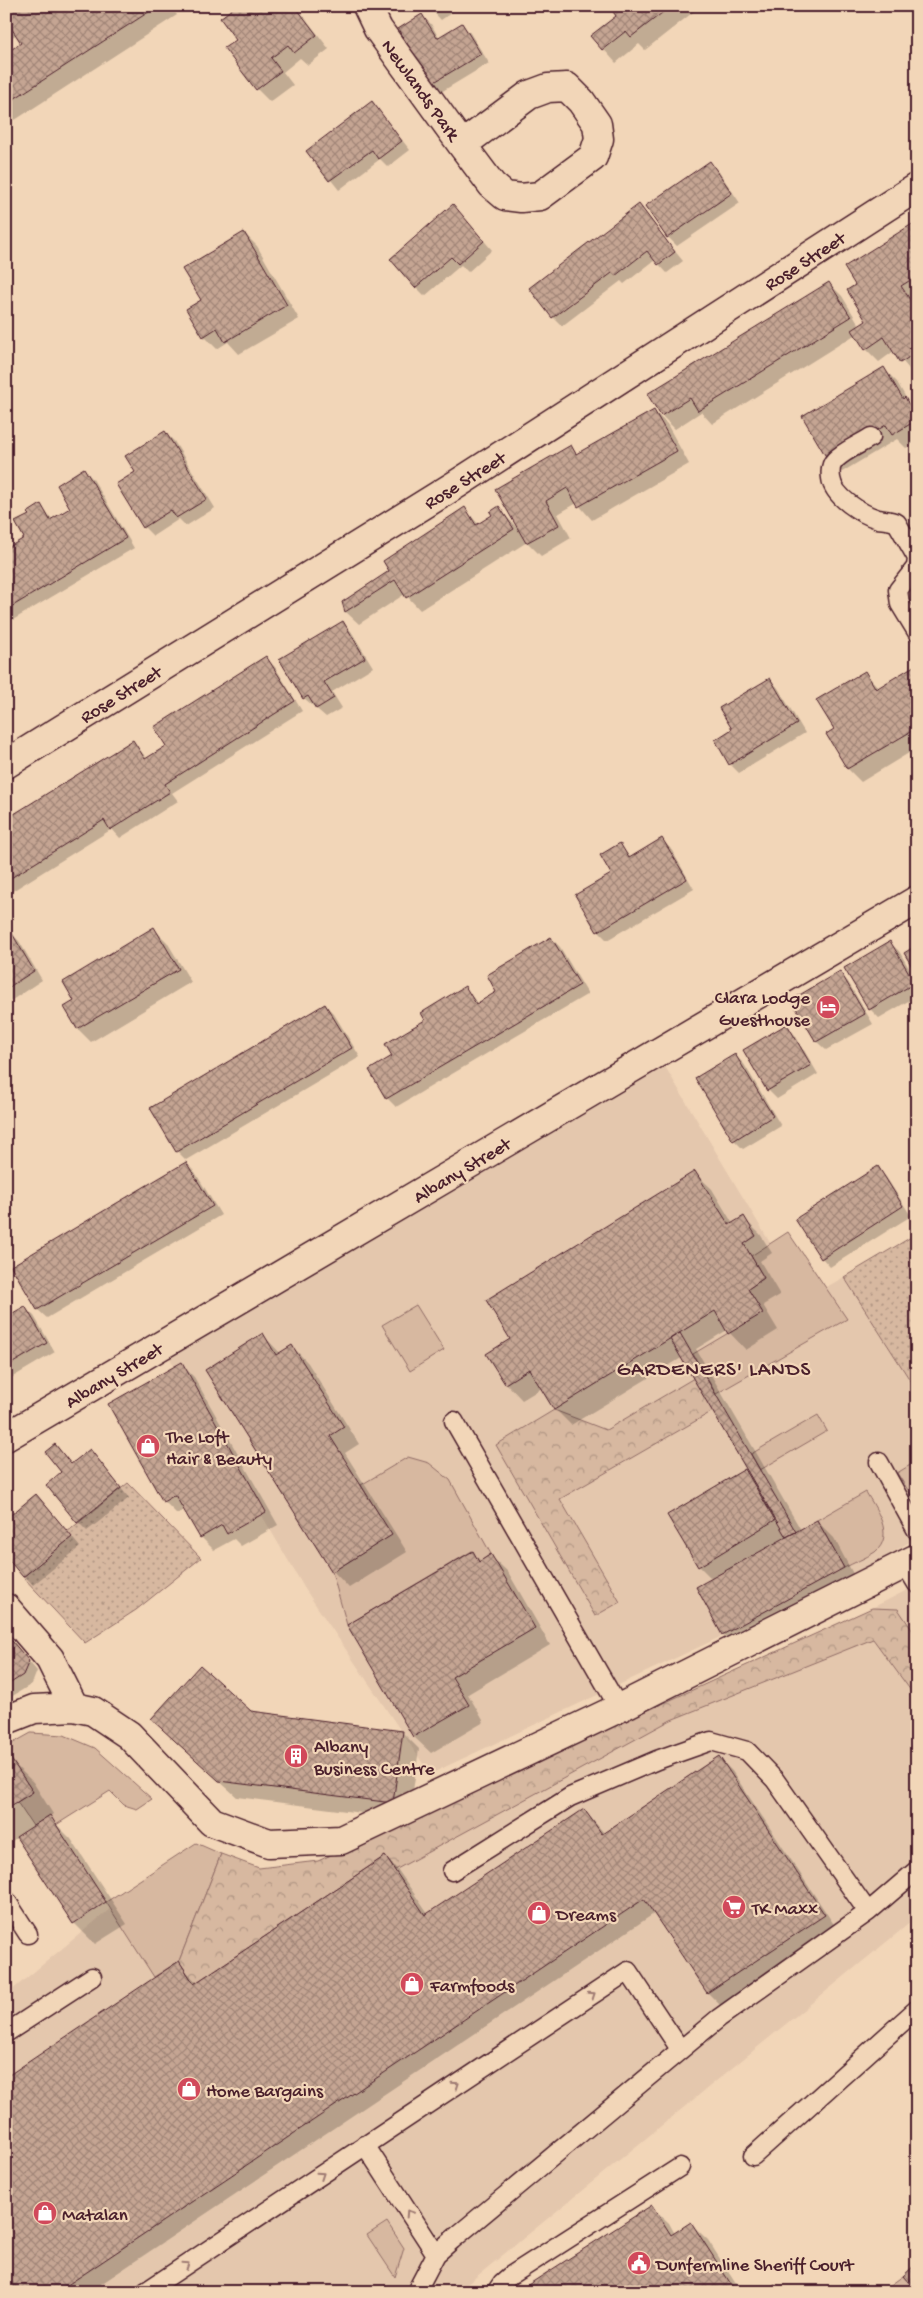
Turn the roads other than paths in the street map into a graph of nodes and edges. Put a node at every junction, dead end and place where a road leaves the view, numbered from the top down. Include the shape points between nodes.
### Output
1 (367, 6) edge
2 (462, 145) junction
3 (917, 187) edge
4 (871, 437) dead end
5 (917, 632) edge
6 (6, 764) edge
7 (917, 900) edge
8 (454, 1421) dead end
9 (6, 1437) edge
10 (879, 1462) dead end
11 (917, 1531) edge
12 (913, 1569) edge
13 (6, 1608) edge
14 (74, 1707) junction
15 (619, 1708) junction
16 (6, 1720) edge
17 (917, 1870) edge
18 (452, 1871) dead end
19 (6, 1900) edge
20 (868, 1912) junction
21 (28, 1934) dead end
22 (92, 1977) dead end
23 (917, 2009) edge
24 (6, 2033) edge
25 (680, 2049) junction
26 (365, 2145) junction
27 (753, 2156) dead end
28 (680, 2167) dead end
29 (436, 2254) junction
30 (145, 2292) edge
31 (416, 2292) edge
32 (496, 2292) edge

1 - 2 street, Newlands Park via 378,29
2 - 2 street, Newlands Park via 529,95 548,88 567,87 582,101 598,124 599,140 593,157 540,196 505,196 492,185
3 - 6 street, Rose Street via 457,484
4 - 5 lane via 834,462 830,470 831,484 852,506 897,523 917,558 916,567 898,590 900,604
7 - 9 street, Albany Street
8 - 15 lane
10 - 11 lane
12 - 15 street
13 - 14 street via 50,1659
14 - 15 street via 93,1711 129,1735 212,1822 269,1843 341,1840
14 - 16 street via 34,1709
17 - 20 lane
18 - 20 lane via 570,1798 657,1760 711,1741 747,1751 774,1780
19 - 21 lane
20 - 25 lane
22 - 24 lane
23 - 27 lane
26 -> 25 lane via 628,1971
25 - 29 lane
29 -> 26 lane
30 -> 26 lane
28 - 32 lane via 510,2276
29 - 31 lane

